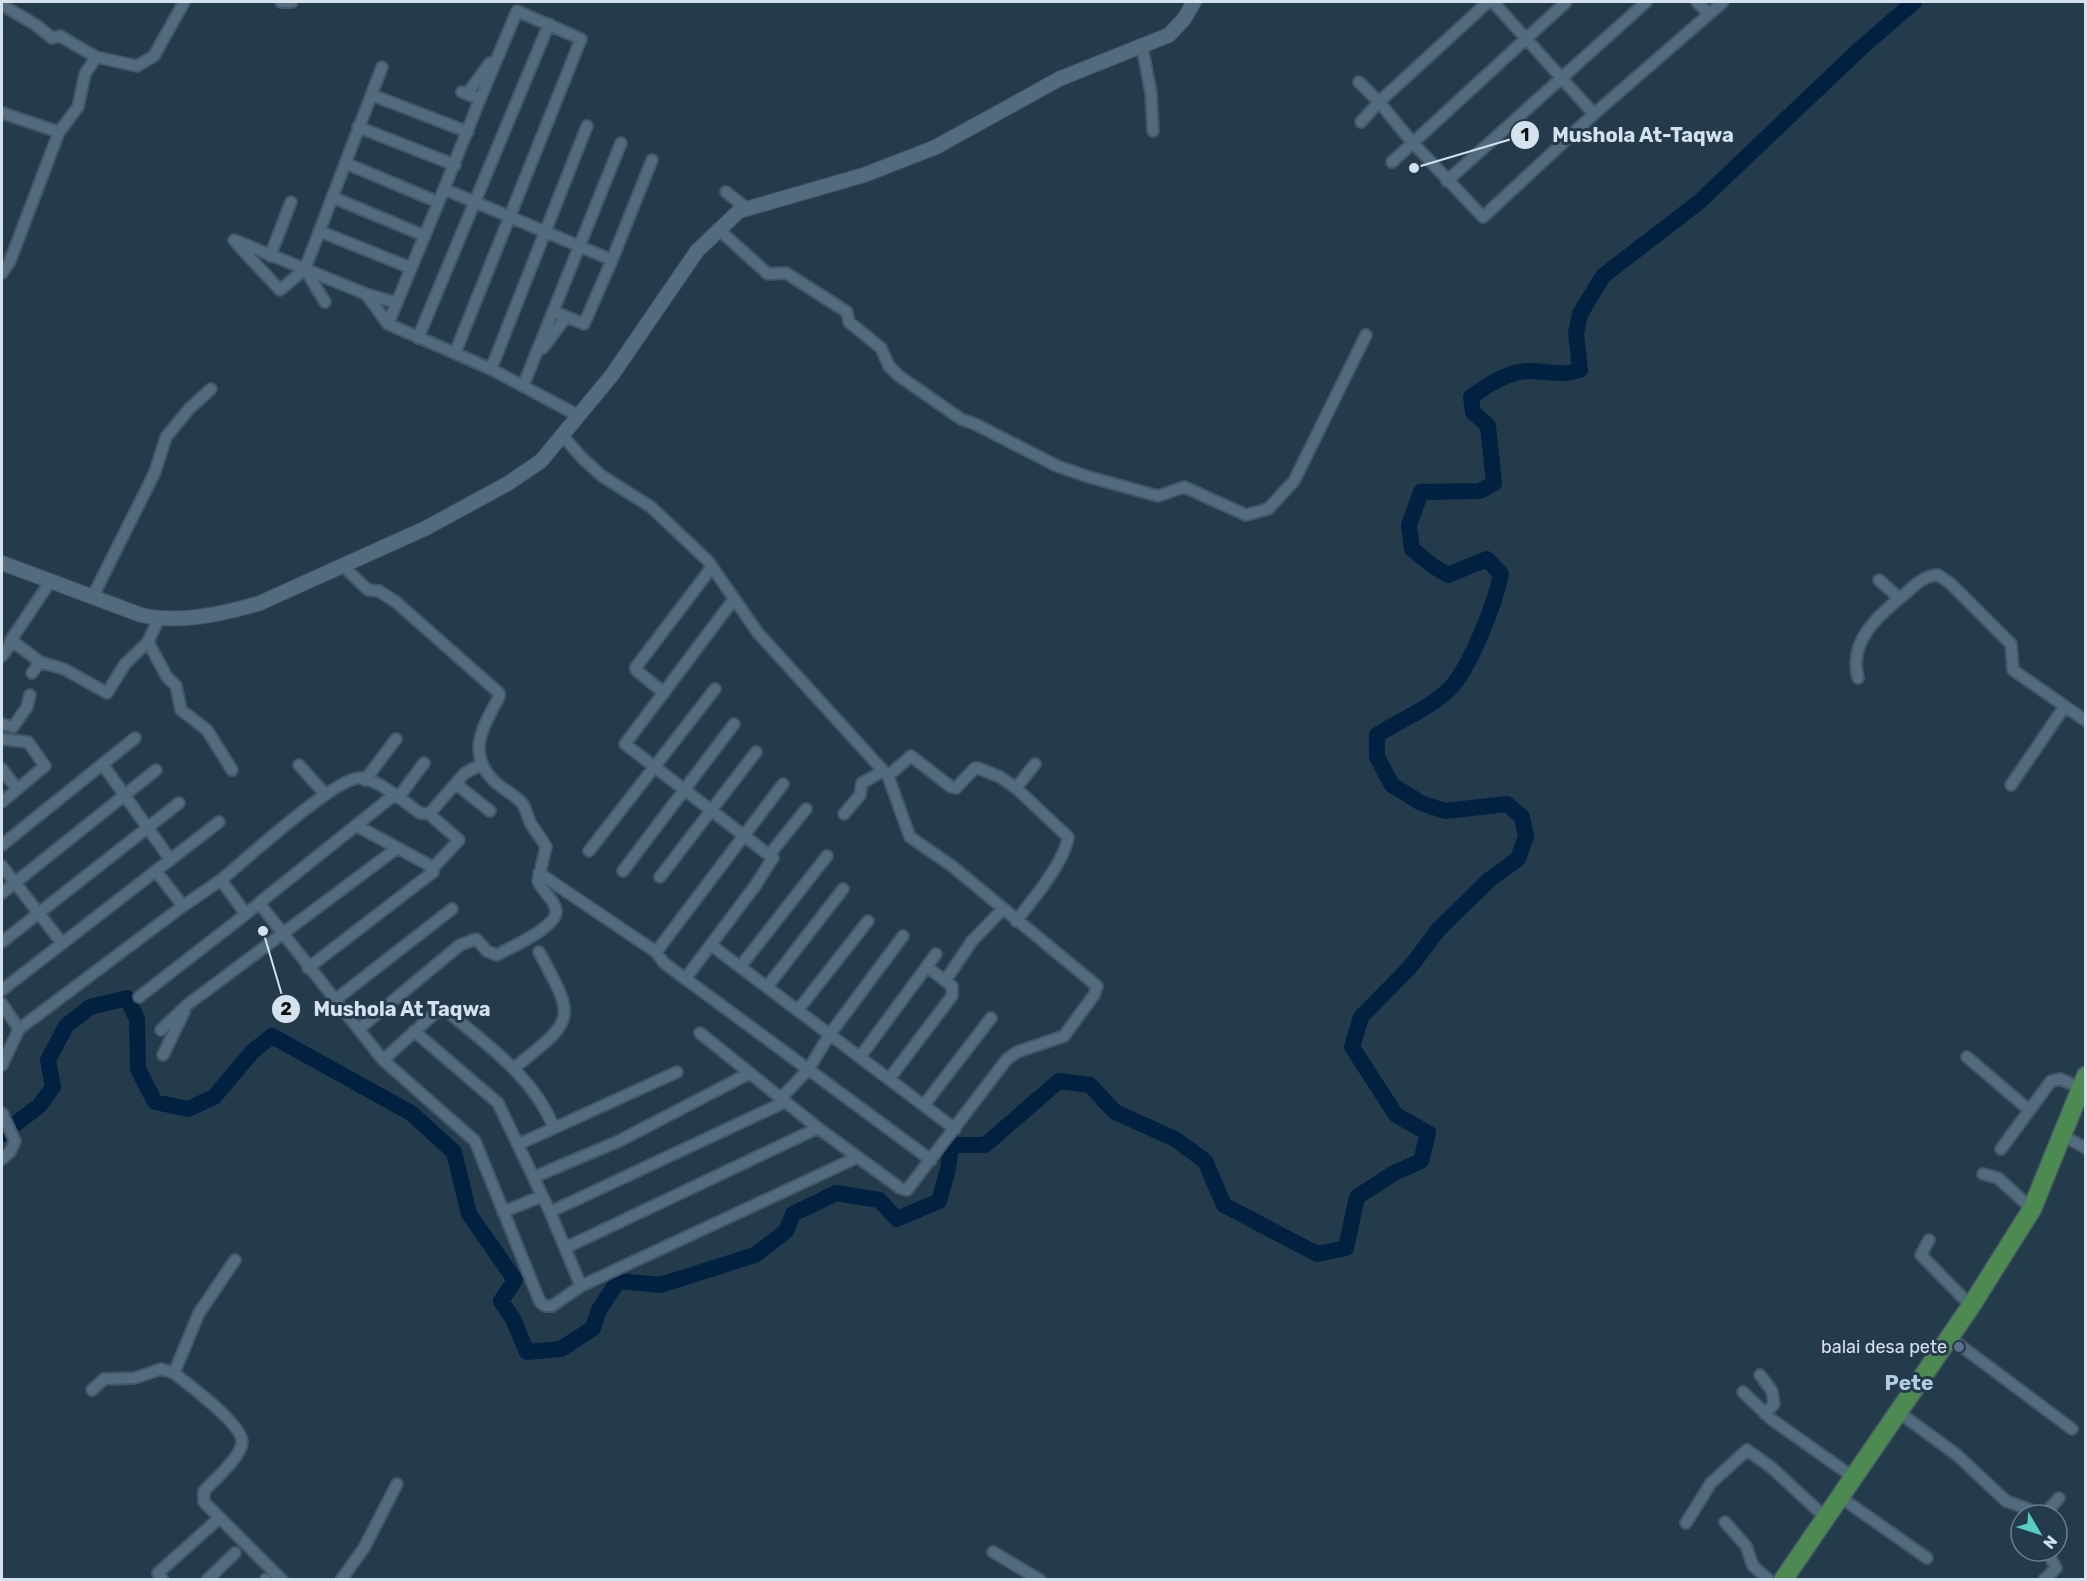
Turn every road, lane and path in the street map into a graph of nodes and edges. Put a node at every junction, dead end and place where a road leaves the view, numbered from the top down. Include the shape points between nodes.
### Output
1 (184, 2) edge
2 (280, 2) edge
3 (292, 2) edge
4 (1194, 2) edge
5 (1488, 2) edge
6 (1493, 2) edge
7 (1566, 2) edge
8 (1646, 2) edge
9 (1697, 2) edge
10 (1723, 2) edge
11 (2, 5) edge
12 (1709, 14) junction
13 (549, 24) junction
14 (1525, 38) junction
15 (1142, 46) junction
16 (499, 50) junction
17 (96, 57) junction
18 (382, 67) dead end
19 (1561, 76) junction
20 (1359, 82) dead end
21 (372, 95) junction
22 (480, 99) junction
23 (1379, 102) junction
24 (2, 113) edge
25 (1594, 114) junction
26 (1361, 122) dead end
27 (587, 126) dead end
28 (358, 127) junction
29 (1153, 131) dead end
30 (59, 132) junction
31 (468, 132) junction
32 (1412, 142) junction
33 (621, 143) dead end
34 (652, 160) dead end
35 (1392, 162) dead end
36 (345, 163) junction
37 (454, 165) junction
38 (1447, 181) junction
39 (444, 189) junction
40 (726, 192) dead end
41 (332, 197) junction
42 (291, 202) dead end
43 (438, 202) junction
44 (475, 202) junction
45 (746, 208) junction
46 (511, 219) junction
47 (718, 229) junction
48 (319, 231) junction
49 (546, 233) junction
50 (425, 236) junction
51 (579, 246) junction
52 (270, 256) junction
53 (612, 260) junction
54 (411, 268) junction
55 (305, 269) junction
56 (2, 273) edge
57 (366, 294) junction
58 (325, 302) dead end
59 (397, 303) junction
60 (553, 311) junction
61 (567, 317) junction
62 (388, 324) junction
63 (1366, 335) dead end
64 (418, 338) junction
65 (455, 353) junction
66 (535, 358) junction
67 (491, 369) junction
68 (523, 386) junction
69 (211, 389) dead end
70 (579, 416) junction
71 (563, 436) junction
72 (2, 563) edge
73 (342, 565) junction
74 (712, 567) junction
75 (1879, 580) dead end
76 (50, 582) junction
77 (93, 596) junction
78 (1899, 598) junction
79 (735, 599) junction
80 (159, 618) junction
81 (12, 642) junction
82 (148, 642) junction
83 (2, 656) edge
84 (40, 662) junction
85 (32, 673) dead end
86 (1858, 678) dead end
87 (715, 689) dead end
88 (664, 693) junction
89 (30, 695) dead end
90 (2065, 706) junction
91 (2085, 721) edge
92 (2, 724) edge
93 (734, 724) dead end
94 (135, 738) dead end
95 (2, 739) edge
96 (396, 739) dead end
97 (756, 752) dead end
98 (424, 763) dead end
99 (482, 764) junction
100 (1035, 764) dead end
101 (103, 765) junction
102 (299, 765) dead end
103 (653, 767) junction
104 (2, 769) edge
105 (156, 770) dead end
106 (231, 770) dead end
107 (885, 774) junction
108 (365, 780) junction
109 (456, 784) junction
110 (783, 784) dead end
111 (2011, 785) dead end
112 (1016, 788) junction
113 (16, 789) junction
114 (683, 791) junction
115 (325, 794) junction
116 (123, 795) junction
117 (396, 796) junction
118 (2, 802) edge
119 (179, 803) dead end
120 (806, 808) dead end
121 (490, 811) dead end
122 (711, 811) junction
123 (429, 814) junction
124 (844, 814) dead end
125 (219, 822) dead end
126 (357, 826) junction
127 (147, 829) junction
128 (744, 836) junction
129 (2, 845) edge
130 (396, 849) junction
131 (589, 851) dead end
132 (770, 854) junction
133 (827, 856) dead end
134 (170, 859) junction
135 (2, 866) edge
136 (433, 868) junction
137 (156, 871) junction
138 (623, 871) dead end
139 (539, 873) junction
140 (660, 877) dead end
141 (221, 880) junction
142 (15, 883) junction
143 (843, 890) dead end
144 (2, 893) edge
145 (259, 903) junction
146 (183, 906) junction
147 (452, 909) dead end
148 (1002, 910) junction
149 (39, 914) junction
150 (246, 914) junction
151 (867, 921) dead end
152 (1016, 921) junction
153 (282, 934) junction
154 (903, 936) dead end
155 (2, 942) edge
156 (62, 943) junction
157 (711, 945) junction
158 (539, 952) dead end
159 (656, 952) junction
160 (936, 954) dead end
161 (740, 967) junction
162 (927, 967) junction
163 (308, 968) junction
164 (685, 979) junction
165 (945, 981) junction
166 (767, 987) junction
167 (2, 990) edge
168 (139, 997) dead end
169 (335, 1000) junction
170 (2, 1004) edge
171 (187, 1005) junction
172 (798, 1010) junction
173 (991, 1018) dead end
174 (360, 1028) junction
175 (19, 1029) junction
176 (161, 1030) dead end
177 (414, 1031) junction
178 (700, 1033) dead end
179 (830, 1034) junction
180 (7, 1043) edge
181 (163, 1055) dead end
182 (860, 1057) junction
183 (1967, 1057) dead end
184 (383, 1060) junction
185 (2, 1065) edge
186 (514, 1068) junction
187 (808, 1070) junction
188 (677, 1072) dead end
189 (748, 1074) junction
190 (890, 1079) junction
191 (2083, 1082) edge
192 (782, 1100) junction
193 (924, 1105) junction
194 (2029, 1110) junction
195 (2, 1114) edge
196 (554, 1128) junction
197 (818, 1128) junction
198 (955, 1129) junction
199 (2063, 1136) junction
200 (519, 1144) junction
201 (2085, 1148) edge
202 (2001, 1149) dead end
203 (858, 1157) junction
204 (2, 1159) edge
205 (931, 1160) junction
206 (1983, 1174) dead end
207 (534, 1177) junction
208 (542, 1196) junction
209 (2032, 1209) junction
210 (503, 1212) junction
211 (550, 1212) junction
212 (1929, 1240) dead end
213 (565, 1248) junction
214 (235, 1260) dead end
215 (581, 1286) junction
216 (1971, 1306) junction
217 (1949, 1337) junction
218 (174, 1373) junction
219 (1760, 1375) dead end
220 (92, 1390) dead end
221 (1743, 1392) dead end
222 (1897, 1411) junction
223 (1766, 1414) junction
224 (2072, 1429) dead end
225 (1853, 1477) junction
226 (397, 1484) dead end
227 (1840, 1497) junction
228 (2060, 1498) dead end
229 (2012, 1503) edge
230 (2055, 1503) edge
231 (1826, 1518) junction
232 (216, 1522) dead end
233 (1725, 1522) dead end
234 (1686, 1523) dead end
235 (993, 1552) dead end
236 (235, 1553) dead end
237 (1927, 1558) dead end
238 (2053, 1563) edge
239 (163, 1580) edge
240 (207, 1580) edge
241 (282, 1580) edge
242 (340, 1580) edge
243 (1040, 1580) edge
244 (1769, 1580) edge
245 (1783, 1580) edge
246 (2044, 1580) edge

1 - 17 street via 160,47 146,63 128,65
2 - 3 street
4 - 15 street via 1170,35
5 - 23 street
6 - 14 street
7 - 14 street
8 - 19 street
9 - 12 street
10 - 12 street
11 - 17 street via 52,38 63,36
12 - 25 street
13 - 16 street via 517,11
13 - 44 street
13 - 46 street via 579,36 581,44
14 - 19 street
14 - 32 street
15 - 29 street
15 - 45 street via 1059,79 914,157
16 - 22 street
16 - 22 street via 465,93
17 - 30 street via 85,74 78,107
18 - 21 street
19 - 25 street
19 - 38 street
20 - 23 street
21 - 28 street
21 - 31 street
22 - 31 street
23 - 26 street
23 - 32 street
24 - 30 street
25 - 38 street via 1483,217
27 - 49 street
28 - 36 street
28 - 37 street
30 - 56 street
31 - 37 street
32 - 35 street
32 - 38 street
33 - 51 street
34 - 53 street
36 - 41 street
36 - 43 street
37 - 39 street
39 - 43 street
39 - 44 street
40 - 45 street
41 - 48 street
41 - 50 street
42 - 52 street
43 - 50 street
44 - 46 street
44 - 64 street
45 - 47 street
46 - 49 street
46 - 65 street
47 - 63 street via 768,274 786,273 847,312 849,322 881,348 889,366 899,376 961,419 1057,466 1089,477 1158,496 1184,487 1246,515 1268,509 1294,481
47 - 70 street via 697,251
48 - 54 street
48 - 55 street
49 - 51 street
49 - 67 street
50 - 54 street
51 - 53 street
51 - 60 street
52 - 55 street
52 - 55 street via 234,240 280,290
53 - 61 street via 584,324
54 - 59 street
55 - 57 street
55 - 58 street
57 - 59 street
57 - 62 street
59 - 62 street
60 - 61 street
60 - 66 street
61 - 66 street
62 - 64 street
64 - 65 street
65 - 67 street
66 - 68 street
67 - 68 street
68 - 70 street
69 - 77 street via 166,437 155,472
70 - 71 street
71 - 73 street via 541,461 507,484 426,528
71 - 74 street via 602,476 651,507
72 - 76 street
73 - 80 street via 288,592 232,611
73 - 99 street via 368,590 380,591 396,602 496,688 499,697 485,719 478,744
74 - 79 street
74 - 88 street via 636,667
75 - 78 street
76 - 77 street
76 - 81 street via 12,636
77 - 80 street
78 - 86 street via 1863,636 1855,660
78 - 90 street via 1928,577 1944,578 2010,642 2013,670
79 - 88 street
79 - 107 street via 758,633
80 - 82 street
81 - 83 street
81 - 84 street
82 - 84 street via 124,666 107,693 64,669
82 - 106 street via 176,686 178,707 207,730
84 - 85 street
87 - 103 street
88 - 103 street via 625,744
89 - 92 street via 18,723 13,727
90 - 91 street
90 - 111 street
93 - 114 street
94 - 101 street
95 - 113 street via 28,742 44,761 43,769
96 - 108 street
97 - 122 street
98 - 117 street
99 - 109 street via 465,773
99 - 139 street via 523,805 543,842 545,854
100 - 112 street
101 - 116 street
101 - 129 street
102 - 115 street
103 - 114 street
103 - 131 street
104 - 113 street
105 - 116 street
107 - 112 street via 911,756 951,787 956,788 978,768
107 - 124 street via 862,783 860,795
107 - 148 street via 910,837 952,866
108 - 115 street via 348,781
108 - 117 street
109 - 121 street
109 - 123 street
110 - 128 street
112 - 152 street via 1068,837 1042,888
113 - 118 street
114 - 122 street
114 - 138 street
115 - 141 street
116 - 127 street
116 - 142 street
117 - 123 street via 420,813
117 - 126 street
119 - 127 street
120 - 132 street
122 - 128 street
122 - 140 street
123 - 136 street via 459,840
125 - 134 street
126 - 130 street
126 - 145 street
127 - 134 street
127 - 149 street
128 - 132 street
128 - 159 street
130 - 136 street
130 - 153 street
132 - 157 street via 771,864
133 - 161 street
134 - 137 street
135 - 142 street
136 - 163 street via 430,875
137 - 146 street
137 - 156 street
139 - 159 street
139 - 174 street via 540,886 556,908 544,928 497,955 476,939 460,945
141 - 146 street
141 - 150 street
142 - 144 street
142 - 149 street
143 - 166 street
145 - 150 street
145 - 153 street
146 - 175 street
147 - 169 street
148 - 152 street
148 - 165 street via 972,941
149 - 155 street
149 - 156 street
150 - 168 street
151 - 172 street
152 - 198 street via 1096,983 1097,989 1064,1036 1007,1059
153 - 163 street
153 - 171 street
154 - 179 street
156 - 167 street
157 - 161 street
157 - 164 street
158 - 186 street via 564,996 565,1012 555,1034
159 - 164 street
160 - 162 street
161 - 166 street
162 - 165 street
162 - 182 street
163 - 169 street
164 - 187 street
165 - 190 street via 952,986 952,996
166 - 172 street
169 - 174 street
170 - 175 street
171 - 176 street
171 - 181 street
172 - 179 street
173 - 193 street
174 - 184 street
175 - 180 street
177 - 184 street
177 - 186 street via 435,1013 447,1011
177 - 200 street via 498,1103
178 - 189 street
179 - 182 street
179 - 187 street
180 - 185 street
182 - 190 street
183 - 194 street
184 - 210 street via 475,1140
186 - 196 street via 537,1093
187 - 192 street
187 - 205 street
188 - 196 street
189 - 192 street
189 - 207 street via 619,1141
190 - 193 street
191 - 194 street via 2055,1079
191 - 199 main road
192 - 197 street
192 - 211 street
193 - 198 street
194 - 202 street
195 - 204 street via 14,1136 14,1147
196 - 200 street
197 - 203 street
197 - 213 street
198 - 205 street
199 - 201 street
199 - 209 main road
200 - 207 street
203 - 205 street via 903,1190 910,1188
203 - 215 street
206 - 209 street via 1998,1178
207 - 208 street
208 - 210 street
208 - 211 street
209 - 216 main road
210 - 215 street via 540,1302 552,1306
211 - 213 street
212 - 216 street via 1921,1255
213 - 215 street
214 - 218 street via 199,1313
216 - 217 main road
217 - 222 main road
217 - 224 street
218 - 220 street via 161,1369 135,1378 104,1379
218 - 241 street via 241,1434 239,1452 204,1491 204,1502
219 - 223 street via 1774,1398
221 - 223 street
222 - 225 main road
222 - 229 street via 1957,1455
223 - 225 street
225 - 227 main road
226 - 242 street via 364,1548
227 - 231 main road
227 - 237 street
228 - 230 street
231 - 234 street via 1747,1450 1711,1483
231 - 245 main road
232 - 239 street via 158,1574
233 - 244 street via 1746,1546 1753,1566
235 - 243 street
236 - 240 street
238 - 246 street via 2056,1568

